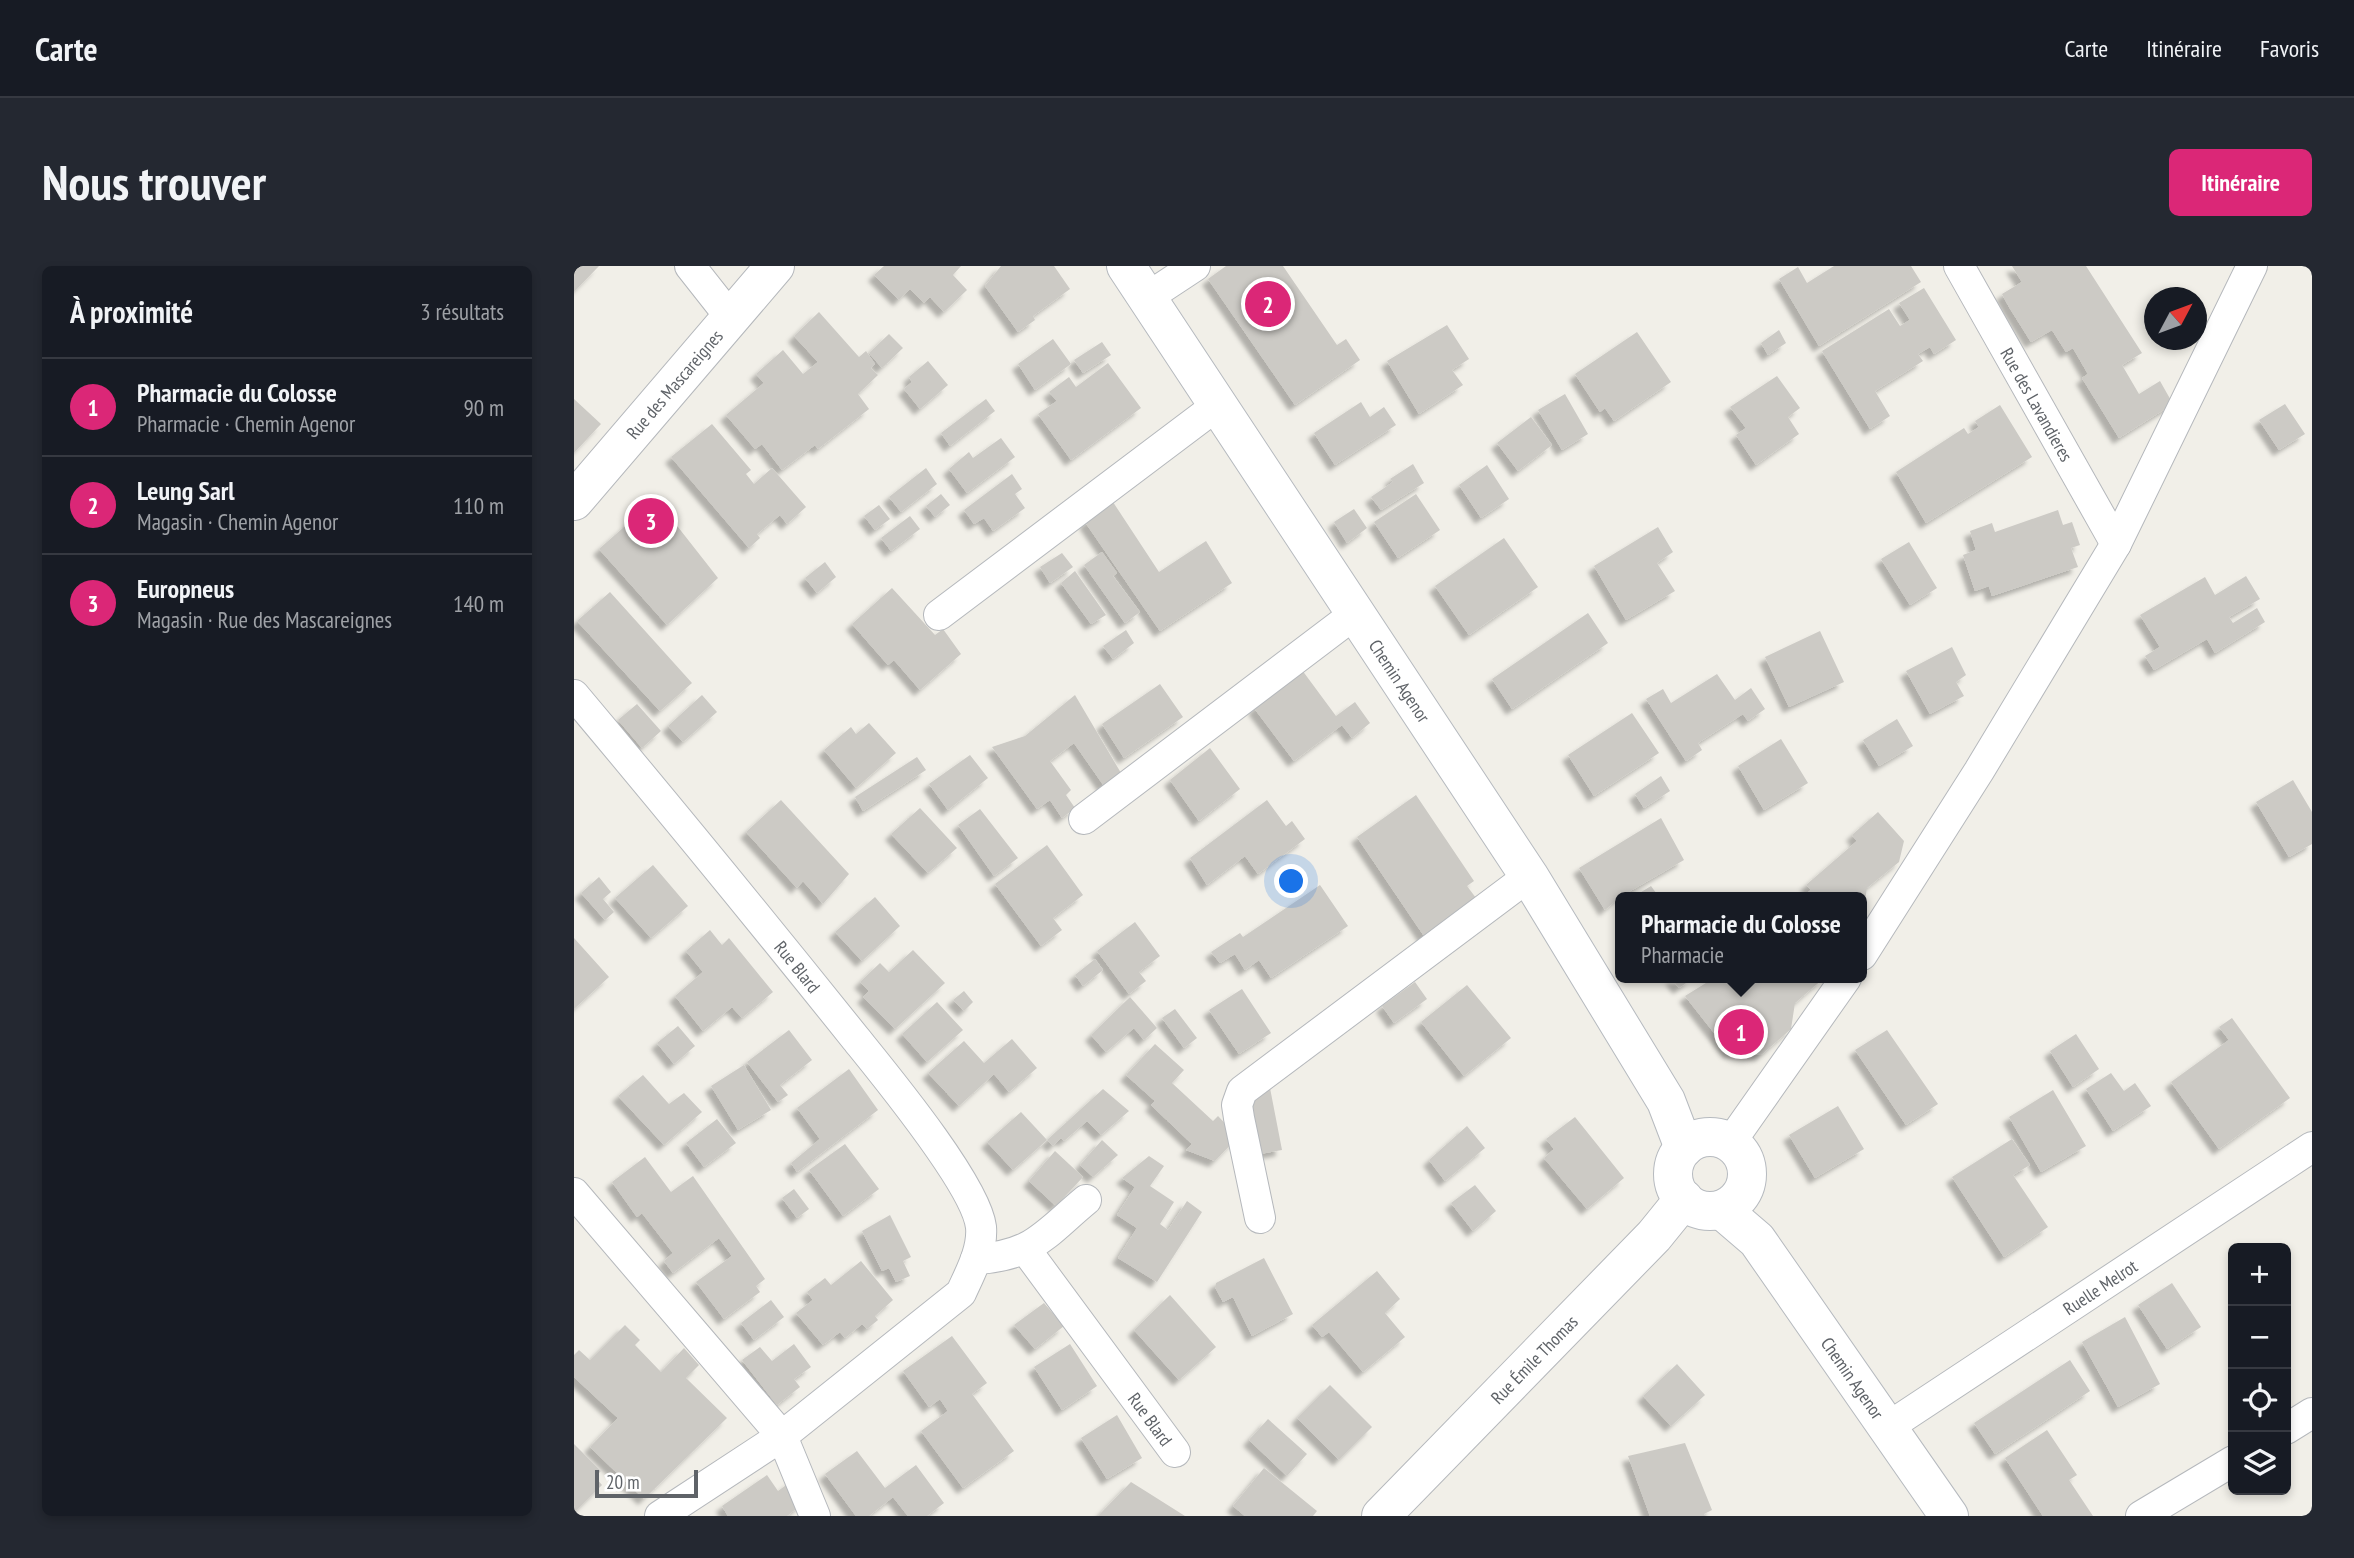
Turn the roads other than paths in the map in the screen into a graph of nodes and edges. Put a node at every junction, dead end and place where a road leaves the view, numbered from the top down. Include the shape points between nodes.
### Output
1 (690, 266) edge
2 (775, 266) edge
3 (1126, 266) edge
4 (1195, 266) edge
5 (1959, 266) edge
6 (2252, 266) edge
7 (1148, 297) junction
8 (731, 318) junction
9 (1219, 404) junction
10 (574, 501) edge
11 (2116, 544) junction
12 (1356, 613) junction
13 (939, 615) dead end
14 (574, 695) edge
15 (1084, 819) dead end
16 (1529, 876) junction
17 (1867, 947) edge
18 (1842, 983) edge
19 (1707, 1143) junction
20 (2312, 1147) edge
21 (574, 1193) edge
22 (1684, 1199) junction
23 (1086, 1200) dead end
24 (1731, 1203) junction
25 (1261, 1218) dead end
26 (1026, 1250) junction
27 (976, 1259) junction
28 (2312, 1413) edge
29 (2291, 1426) edge
30 (1888, 1427) junction
31 (782, 1436) junction
32 (1175, 1452) dead end
33 (2228, 1464) edge
34 (660, 1516) edge
35 (815, 1516) edge
36 (1381, 1516) edge
37 (1949, 1516) edge
38 (2141, 1516) edge

1 - 8 street
2 - 8 main road, Rue des Mascareignes
3 - 7 main road, Chemin Agenor
4 - 7 street
5 - 11 street, Rue des Lavandieres
6 - 11 street
7 - 9 main road, Chemin Agenor
8 - 10 main road, Rue des Mascareignes
9 - 12 main road, Chemin Agenor
9 - 13 street
11 - 17 street
12 - 15 street
12 - 16 main road, Chemin Agenor
14 - 27 street, Rue Blard via 765,923 905,1101 970,1197 981,1227
16 - 19 main road, Chemin Agenor via 1666,1101
16 - 25 street via 1242,1091 1238,1118
18 - 19 street
19 - 22 main road via 1674,1170 1674,1183
19 - 24 main road via 1739,1151 1747,1173
20 - 30 street, Ruelle Melrot
21 - 31 street
22 - 24 main road via 1698,1209
22 - 36 main road, Rue Émile Thomas via 1654,1236
23 - 26 street
24 - 30 main road, Chemin Agenor
26 - 27 street
26 - 32 street, Rue Blard
27 - 31 street, Rue Blard via 961,1293
28 - 29 street
30 - 37 main road, Chemin Agenor
31 - 34 street, Rue Blard
31 - 35 street
33 - 38 street

